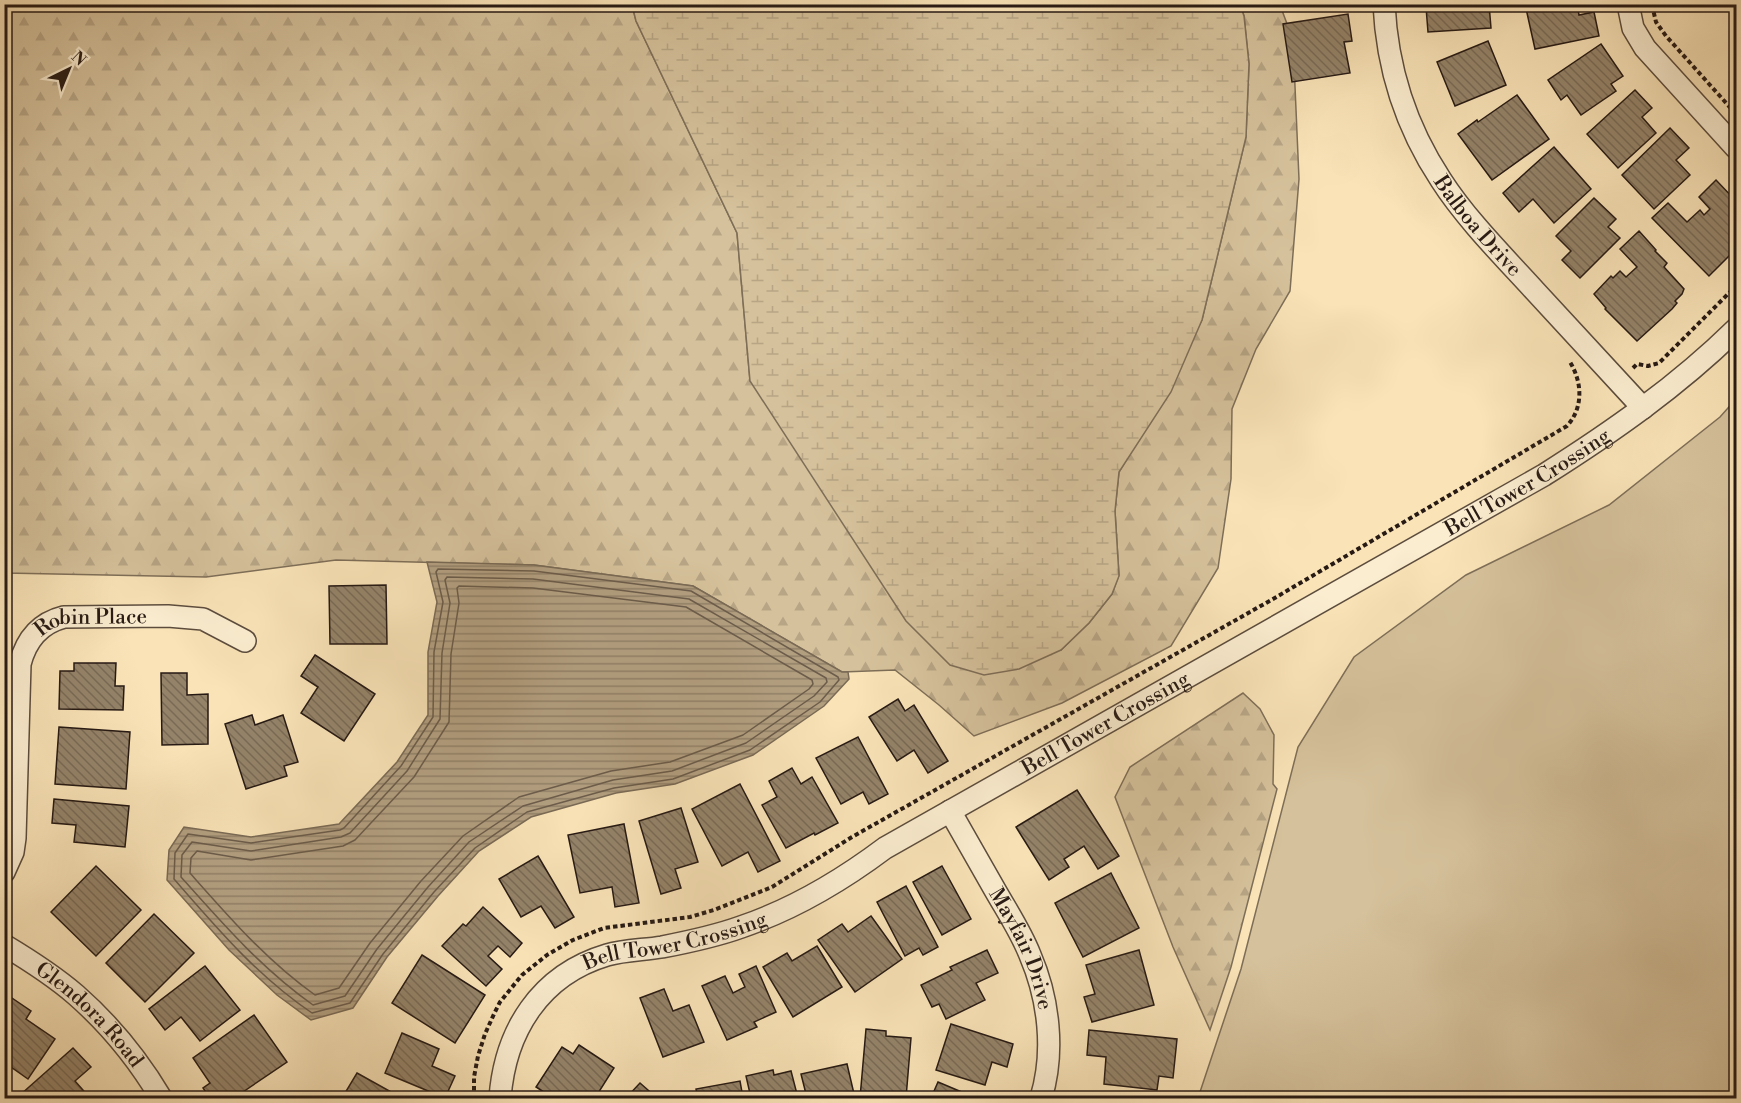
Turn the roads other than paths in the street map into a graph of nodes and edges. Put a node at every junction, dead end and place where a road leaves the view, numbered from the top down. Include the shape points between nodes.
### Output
1 (1384, 4) edge
2 (1628, 4) edge
3 (1737, 148) edge
4 (1737, 329) edge
5 (1643, 408) junction
6 (245, 641) dead end
7 (950, 811) junction
8 (4, 872) edge
9 (4, 945) edge
10 (161, 1098) edge
11 (500, 1098) edge
12 (1041, 1098) edge

1 - 5 street, Balboa Drive via 1390,59 1400,93 1416,135 1442,181 1512,266
2 - 3 street via 1633,28 1645,48
4 - 5 street, Bell Tower Crossing
5 - 7 street, Bell Tower Crossing via 1544,475
6 - 8 street, Robin Place via 203,619 168,616 64,617 44,625 28,642 20,664 15,838
7 - 11 street, Bell Tower Crossing via 817,893 768,917 716,935 610,954 563,975 535,1002 520,1024 509,1049
7 - 12 street, Mayfair Drive via 1019,932 1038,976 1048,1047
9 - 10 street, Glendora Road via 84,1003 140,1066

